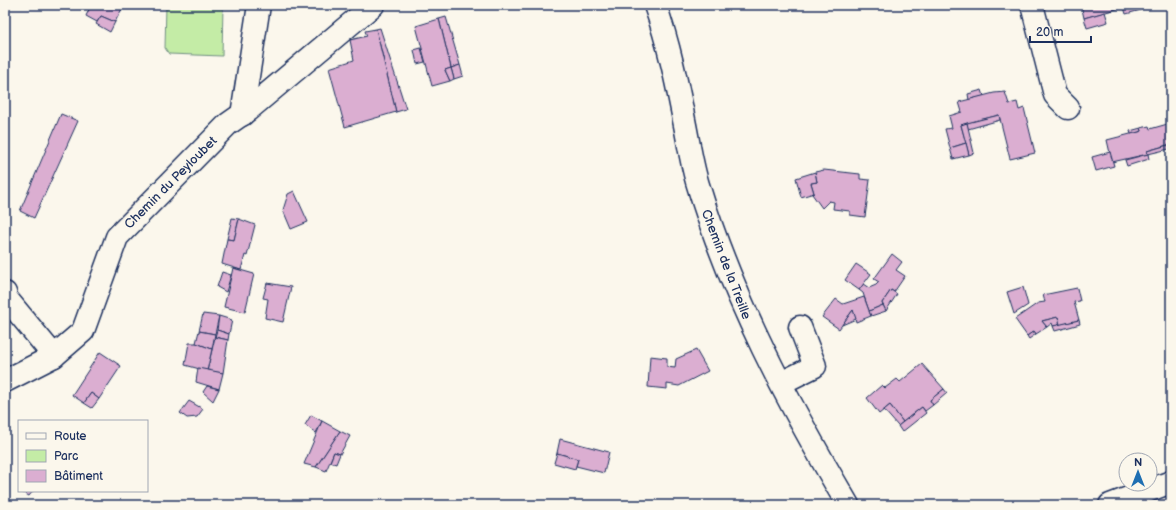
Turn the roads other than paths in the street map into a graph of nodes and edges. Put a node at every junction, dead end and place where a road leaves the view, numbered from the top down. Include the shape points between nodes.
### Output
1 (259, 5) edge
2 (373, 5) edge
3 (654, 5) edge
4 (1032, 5) edge
5 (1068, 108) dead end
6 (242, 115) junction
7 (5, 293) edge
8 (800, 327) dead end
9 (54, 356) junction
10 (5, 381) edge
11 (781, 383) junction
12 (1171, 482) edge
13 (848, 505) edge
14 (1110, 505) edge

1 - 6 street
2 - 6 street, Chemin du Peyloubet
3 - 11 street, Chemin de la Treille via 666,37 697,183 708,217 752,327
4 - 5 street via 1056,94
6 - 9 street, Chemin du Peyloubet via 228,124 117,237 83,331
7 - 9 street via 7,299
8 - 11 street via 814,366
9 - 10 street, Chemin du Peyloubet
11 - 13 street, Chemin de la Treille via 809,439
12 - 14 street

